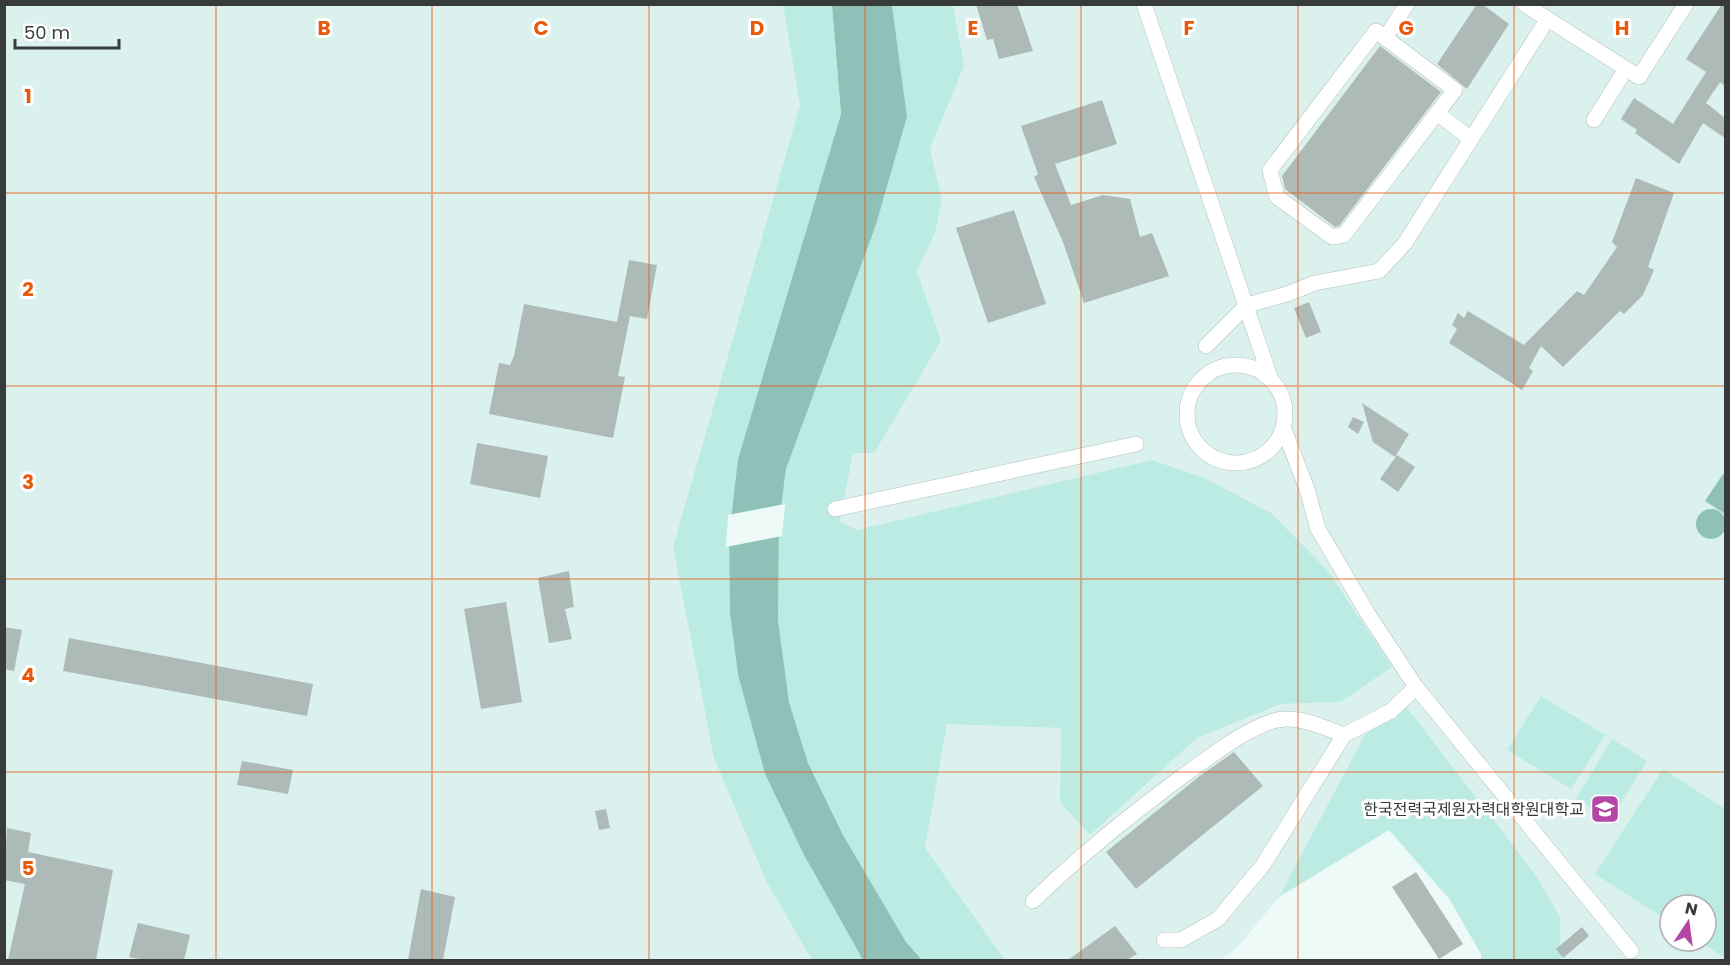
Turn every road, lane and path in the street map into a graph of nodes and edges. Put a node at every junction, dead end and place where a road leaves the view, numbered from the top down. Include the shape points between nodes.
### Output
1 (1144, 4) edge
2 (1407, 4) edge
3 (1524, 4) edge
4 (1686, 4) edge
5 (1543, 13) edge
6 (1385, 38) junction
7 (1626, 69) junction
8 (1437, 113) junction
9 (1594, 120) dead end
10 (1471, 139) junction
11 (1247, 305) junction
12 (1206, 346) dead end
13 (1271, 380) junction
14 (1283, 426) junction
15 (1136, 444) dead end
16 (835, 509) dead end
17 (1416, 687) junction
18 (1344, 735) junction
19 (1033, 902) dead end
20 (1164, 940) dead end
21 (1631, 951) dead end

1 - 11 street
2 - 6 street
3 - 5 street
4 - 7 street via 1639,77
5 - 7 street
5 - 10 street
6 - 8 street via 1455,90
6 - 8 street via 1376,31 1270,170 1277,197 1332,237 1344,235
7 - 9 street
8 - 10 street
10 - 11 street via 1405,243 1379,272 1315,283
11 - 12 street
11 - 13 street
13 - 14 street via 1283,400
13 - 14 street via 1244,366 1224,366 1205,375 1187,403 1189,431 1205,453 1217,460 1238,463 1270,450
14 - 17 street via 1318,529
15 - 16 street
17 - 18 street via 1391,711
17 - 21 street
18 - 19 street via 1313,723 1275,720 1235,739 1141,807
18 - 20 street via 1263,865 1218,919 1181,940

